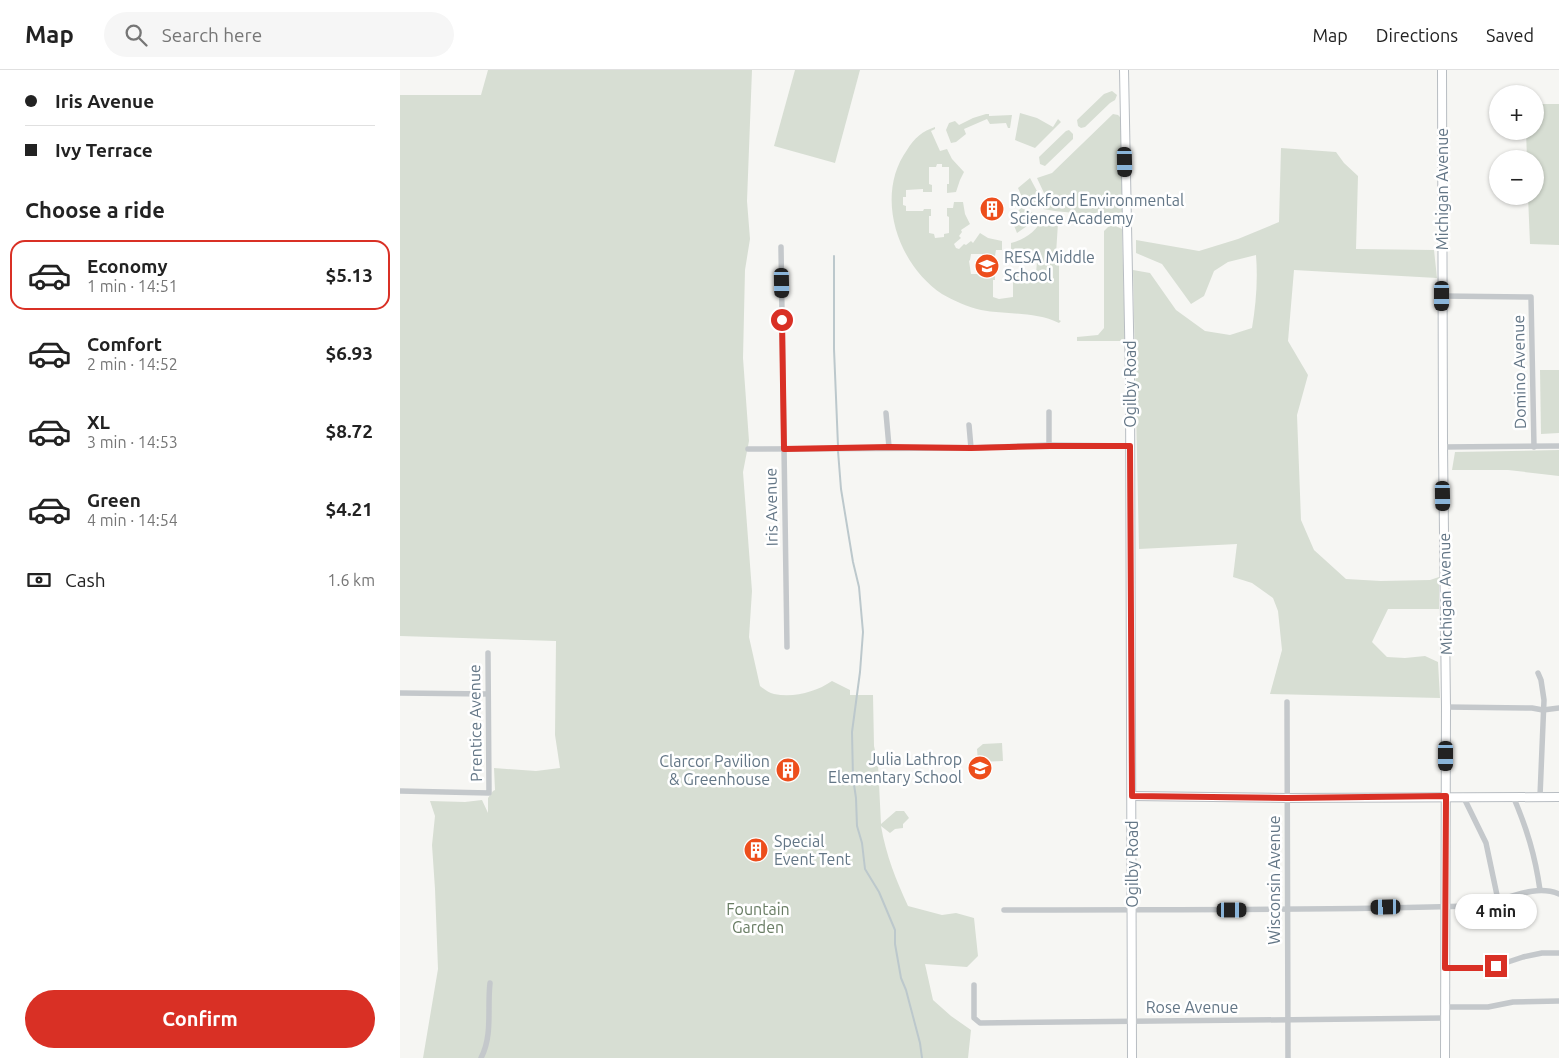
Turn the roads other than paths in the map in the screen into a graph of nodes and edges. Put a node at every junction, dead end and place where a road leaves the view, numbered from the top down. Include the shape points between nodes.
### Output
1 (1124, 70) edge
2 (1442, 70) edge
3 (782, 246) dead end
4 (1442, 296) junction
5 (1049, 412) dead end
6 (886, 414) dead end
7 (969, 425) dead end
8 (1050, 446) junction
9 (1130, 446) junction
10 (1559, 446) edge
11 (889, 447) junction
12 (1443, 447) junction
13 (1534, 447) junction
14 (971, 448) junction
15 (748, 449) dead end
16 (784, 449) junction
17 (787, 647) dead end
18 (488, 653) dead end
19 (1538, 673) dead end
20 (400, 693) edge
21 (488, 694) junction
22 (1287, 702) dead end
23 (1446, 707) junction
24 (1559, 708) edge
25 (1543, 710) junction
26 (400, 791) edge
27 (1132, 796) junction
28 (1446, 796) junction
29 (1464, 796) junction
30 (1513, 796) junction
31 (1540, 796) junction
32 (1559, 796) edge
33 (1287, 798) junction
34 (1540, 890) junction
35 (1559, 894) edge
36 (1498, 900) junction
37 (1446, 906) junction
38 (1288, 909) junction
39 (1004, 910) dead end
40 (1132, 910) junction
41 (1559, 953) edge
42 (1445, 968) junction
43 (490, 984) dead end
44 (974, 985) dead end
45 (1559, 1001) edge
46 (1445, 1007) junction
47 (1445, 1018) junction
48 (1287, 1020) junction
49 (1132, 1021) junction
50 (481, 1058) edge
51 (1132, 1058) edge
52 (1288, 1058) edge
53 (1445, 1058) edge

1 - 9 street, Ogilby Road
2 - 4 street, Michigan Avenue
3 - 16 street, Iris Avenue
4 - 12 street, Michigan Avenue
4 - 13 street, Domino Avenue via 1531,297
5 - 8 street
6 - 11 street
7 - 14 street
8 - 9 street
8 - 14 street
9 - 27 street, Ogilby Road
10 - 13 street
11 - 14 street
11 - 16 street
12 - 13 street
12 - 23 street, Michigan Avenue
15 - 16 street
16 - 17 street, Iris Avenue
18 - 21 street, Prentice Avenue
19 - 25 street
20 - 21 street
21 - 26 street, Prentice Avenue via 489,794
22 - 33 street, Wisconsin Avenue
23 - 25 street
23 - 28 street, Michigan Avenue
24 - 25 street
25 - 31 street
27 - 33 street
27 - 40 street, Ogilby Road
28 - 29 street
28 - 33 street
28 - 37 street, Michigan Avenue
29 - 30 street
29 - 36 street via 1486,843
30 - 31 street
30 - 34 street via 1536,860
31 - 32 street
33 - 38 street, Wisconsin Avenue
34 - 35 street
34 - 36 street
36 - 37 street via 1473,906
37 - 38 street
37 - 42 street, Michigan Avenue
38 - 40 street
38 - 48 street, Wisconsin Avenue
39 - 40 street
40 - 49 street, Ogilby Road
41 - 42 street via 1524,957 1484,968
42 - 46 street, Michigan Avenue
43 - 50 street via 489,1034
44 - 49 street, Rose Avenue via 974,1018 980,1023
45 - 46 street
46 - 47 street, Michigan Avenue
47 - 48 street, Rose Avenue
47 - 53 street, Michigan Avenue
48 - 49 street, Rose Avenue
48 - 52 street, Wisconsin Avenue
49 - 51 street, Ogilby Road

